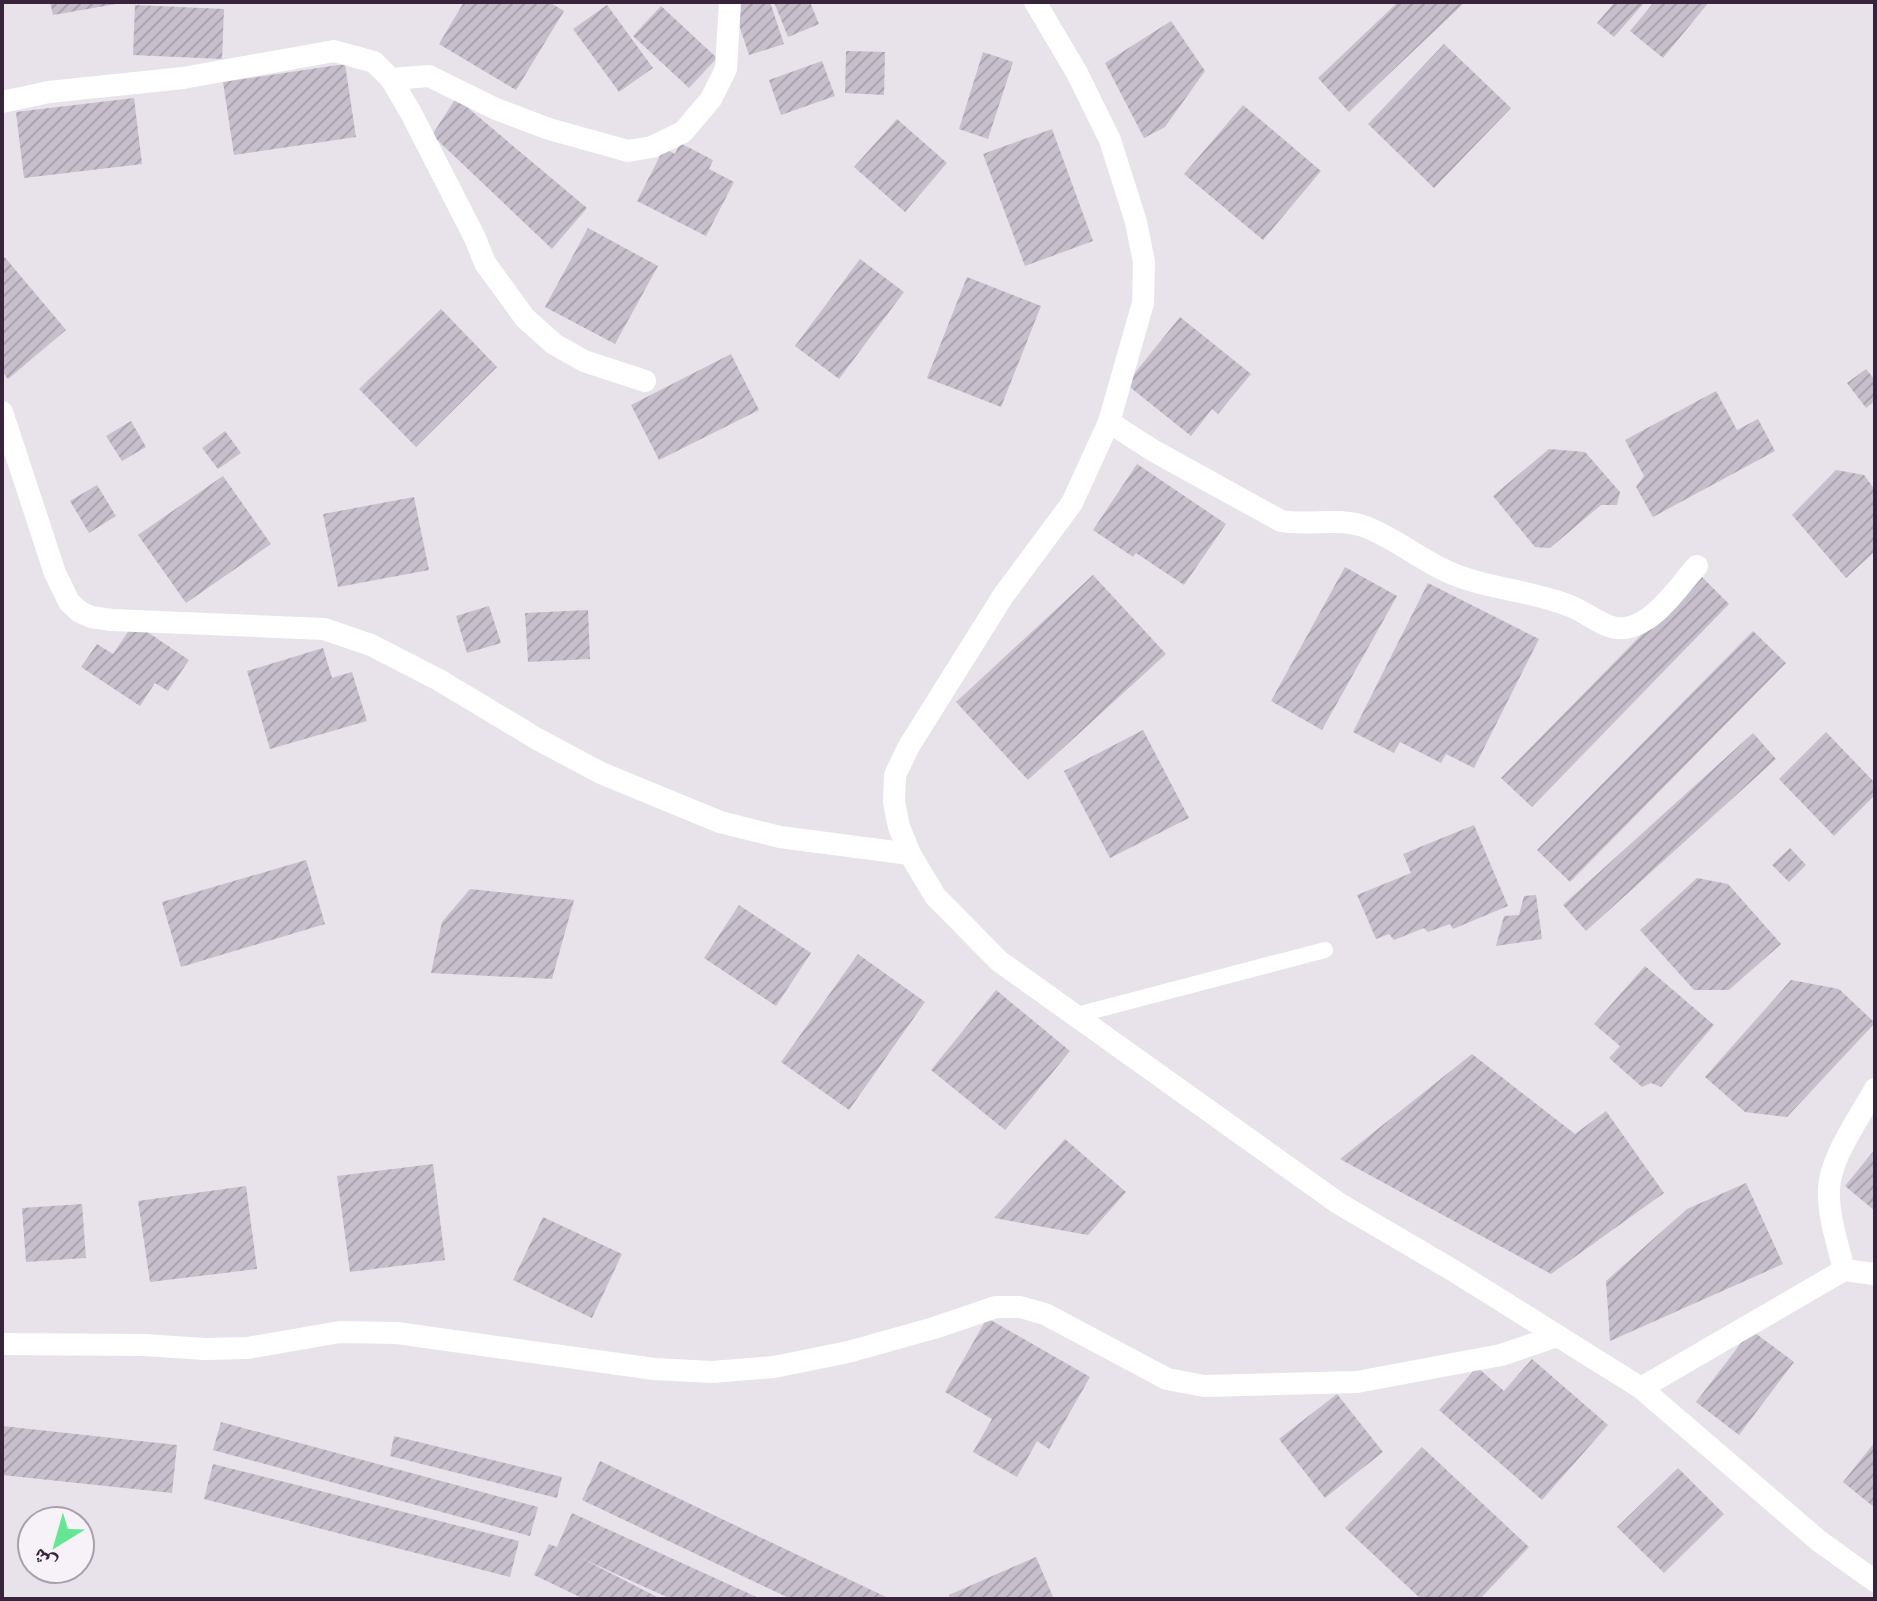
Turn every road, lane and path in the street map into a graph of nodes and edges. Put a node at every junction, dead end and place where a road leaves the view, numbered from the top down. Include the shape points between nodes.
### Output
1 (730, 2) edge
2 (1035, 2) edge
3 (391, 79) junction
4 (2, 102) edge
5 (645, 381) dead end
6 (2, 412) edge
7 (1109, 422) junction
8 (1697, 566) dead end
9 (910, 854) junction
10 (1325, 950) dead end
11 (1077, 1015) junction
12 (1875, 1089) edge
13 (1844, 1270) junction
14 (1875, 1274) edge
15 (1557, 1336) junction
16 (2, 1344) edge
17 (1641, 1388) junction
18 (1875, 1581) edge

1 - 3 street via 726,69 711,99 683,132 652,147 628,151 549,129 429,76
2 - 7 street via 1110,140 1144,262 1138,327
3 - 4 street via 374,62 334,51
3 - 5 street via 485,263 525,318 584,361
6 - 9 street via 55,573 80,612 112,620 324,629 371,645 439,680 601,773 708,817 780,837
7 - 8 street via 1281,521 1363,526 1447,571 1570,606 1605,625 1639,625
7 - 9 street via 1072,503 1003,596 895,775 894,802
9 - 11 street via 935,896 988,951
10 - 11 lane
11 - 15 street via 1338,1203
12 - 13 street via 1841,1150 1828,1189
13 - 14 street
13 - 17 street
15 - 16 street via 1501,1355 1357,1382 1204,1386 1167,1379 1045,1314 1020,1307 996,1307 848,1352 774,1367 712,1372 654,1369 397,1333 340,1332 219,1349
15 - 17 street
17 - 18 street via 1819,1541

